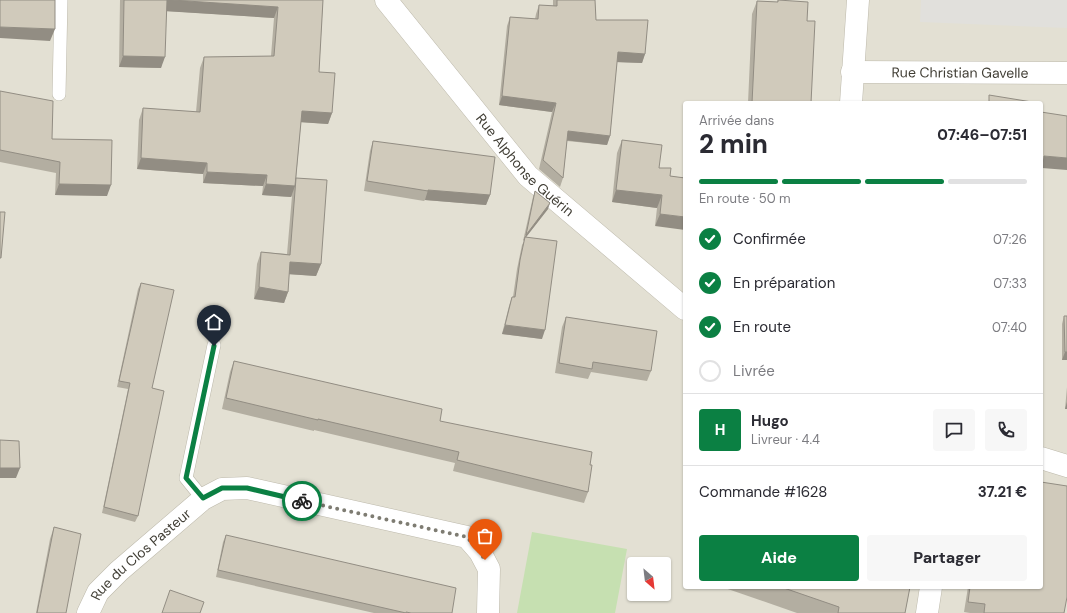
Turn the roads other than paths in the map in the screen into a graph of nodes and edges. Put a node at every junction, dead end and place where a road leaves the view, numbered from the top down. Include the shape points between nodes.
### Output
1 (61, 0) edge
2 (386, 0) edge
3 (858, 0) edge
4 (852, 72) junction
5 (1067, 73) edge
6 (59, 94) dead end
7 (851, 101) edge
8 (683, 307) edge
9 (214, 346) dead end
10 (1043, 459) edge
11 (1067, 466) edge
12 (203, 498) junction
13 (931, 589) edge
14 (88, 613) edge
15 (488, 613) edge
16 (927, 613) edge

1 - 6 lane
2 - 8 street, Rue Alphonse Guérin via 528,176
3 - 4 street
4 - 5 street, Rue Christian Gavelle
4 - 7 street
9 - 12 lane via 186,478
10 - 11 street
12 - 14 street, Rue du Clos Pasteur via 119,571 98,592
12 - 15 street, Rue du Clos Pasteur via 222,488 247,488 467,537 480,552 489,570
13 - 16 street

